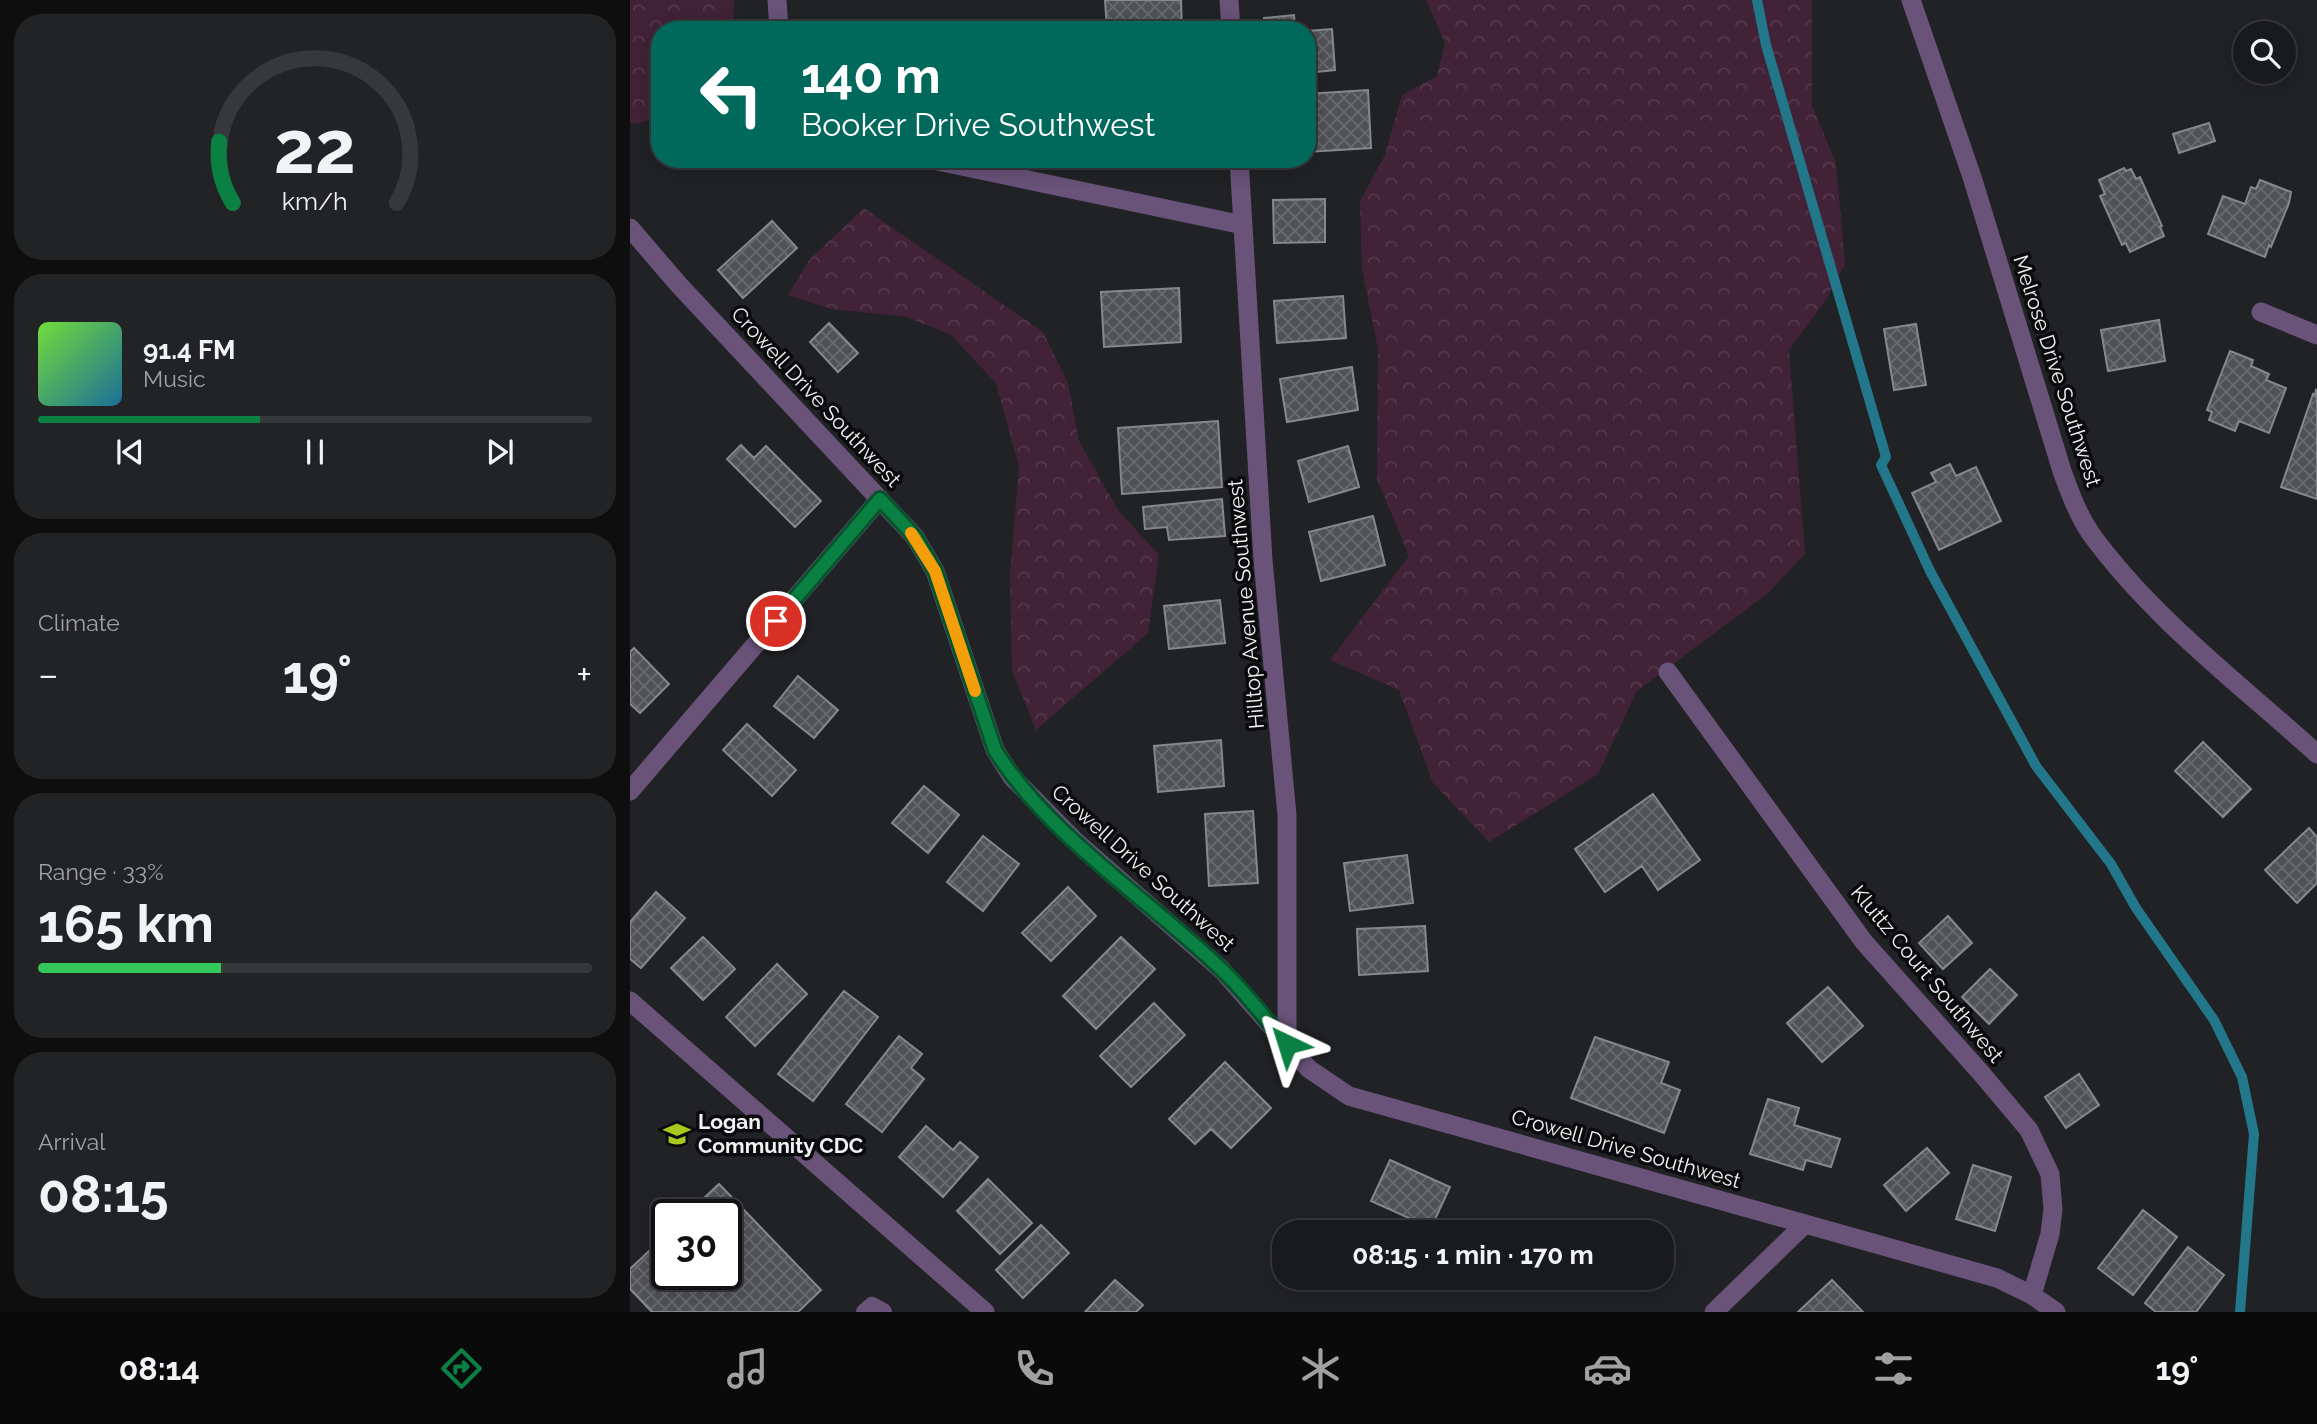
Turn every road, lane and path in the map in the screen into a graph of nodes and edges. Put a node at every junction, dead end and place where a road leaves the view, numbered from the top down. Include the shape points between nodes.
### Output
1 (777, 0) edge
2 (1229, 0) edge
3 (1911, 0) edge
4 (778, 21) edge
5 (1230, 21) edge
6 (971, 168) edge
7 (1240, 168) edge
8 (1243, 225) junction
9 (630, 228) edge
10 (2262, 312) dead end
11 (2317, 335) edge
12 (880, 499) junction
13 (1668, 672) dead end
14 (2317, 754) edge
15 (630, 791) edge
16 (630, 1001) edge
17 (1287, 1044) junction
18 (1805, 1224) junction
19 (2032, 1295) junction
20 (865, 1312) edge
21 (883, 1312) edge
22 (985, 1312) edge
23 (1714, 1312) edge
24 (2056, 1312) edge

1 - 4 street
2 - 5 street
3 - 14 street, Melrose Drive Southwest via 2077,510 2153,607
6 - 8 street
7 - 8 street, Hilltop Avenue Southwest
8 - 17 street, Hilltop Avenue Southwest via 1263,560 1287,815
9 - 12 street, Crowell Drive Southwest
10 - 11 street
12 - 15 street
12 - 17 street, Crowell Drive Southwest via 915,537 935,571 995,750 1012,777 1076,842 1222,970
13 - 19 street, Kluttz Court Southwest via 1864,942 2029,1130 2050,1174 2053,1209
16 - 22 street
17 - 18 street, Crowell Drive Southwest via 1309,1069 1349,1096
18 - 19 street, Crowell Drive Southwest via 1997,1278
18 - 23 street
19 - 24 street, Crowell Drive Southwest
20 - 21 lane via 872,1306

